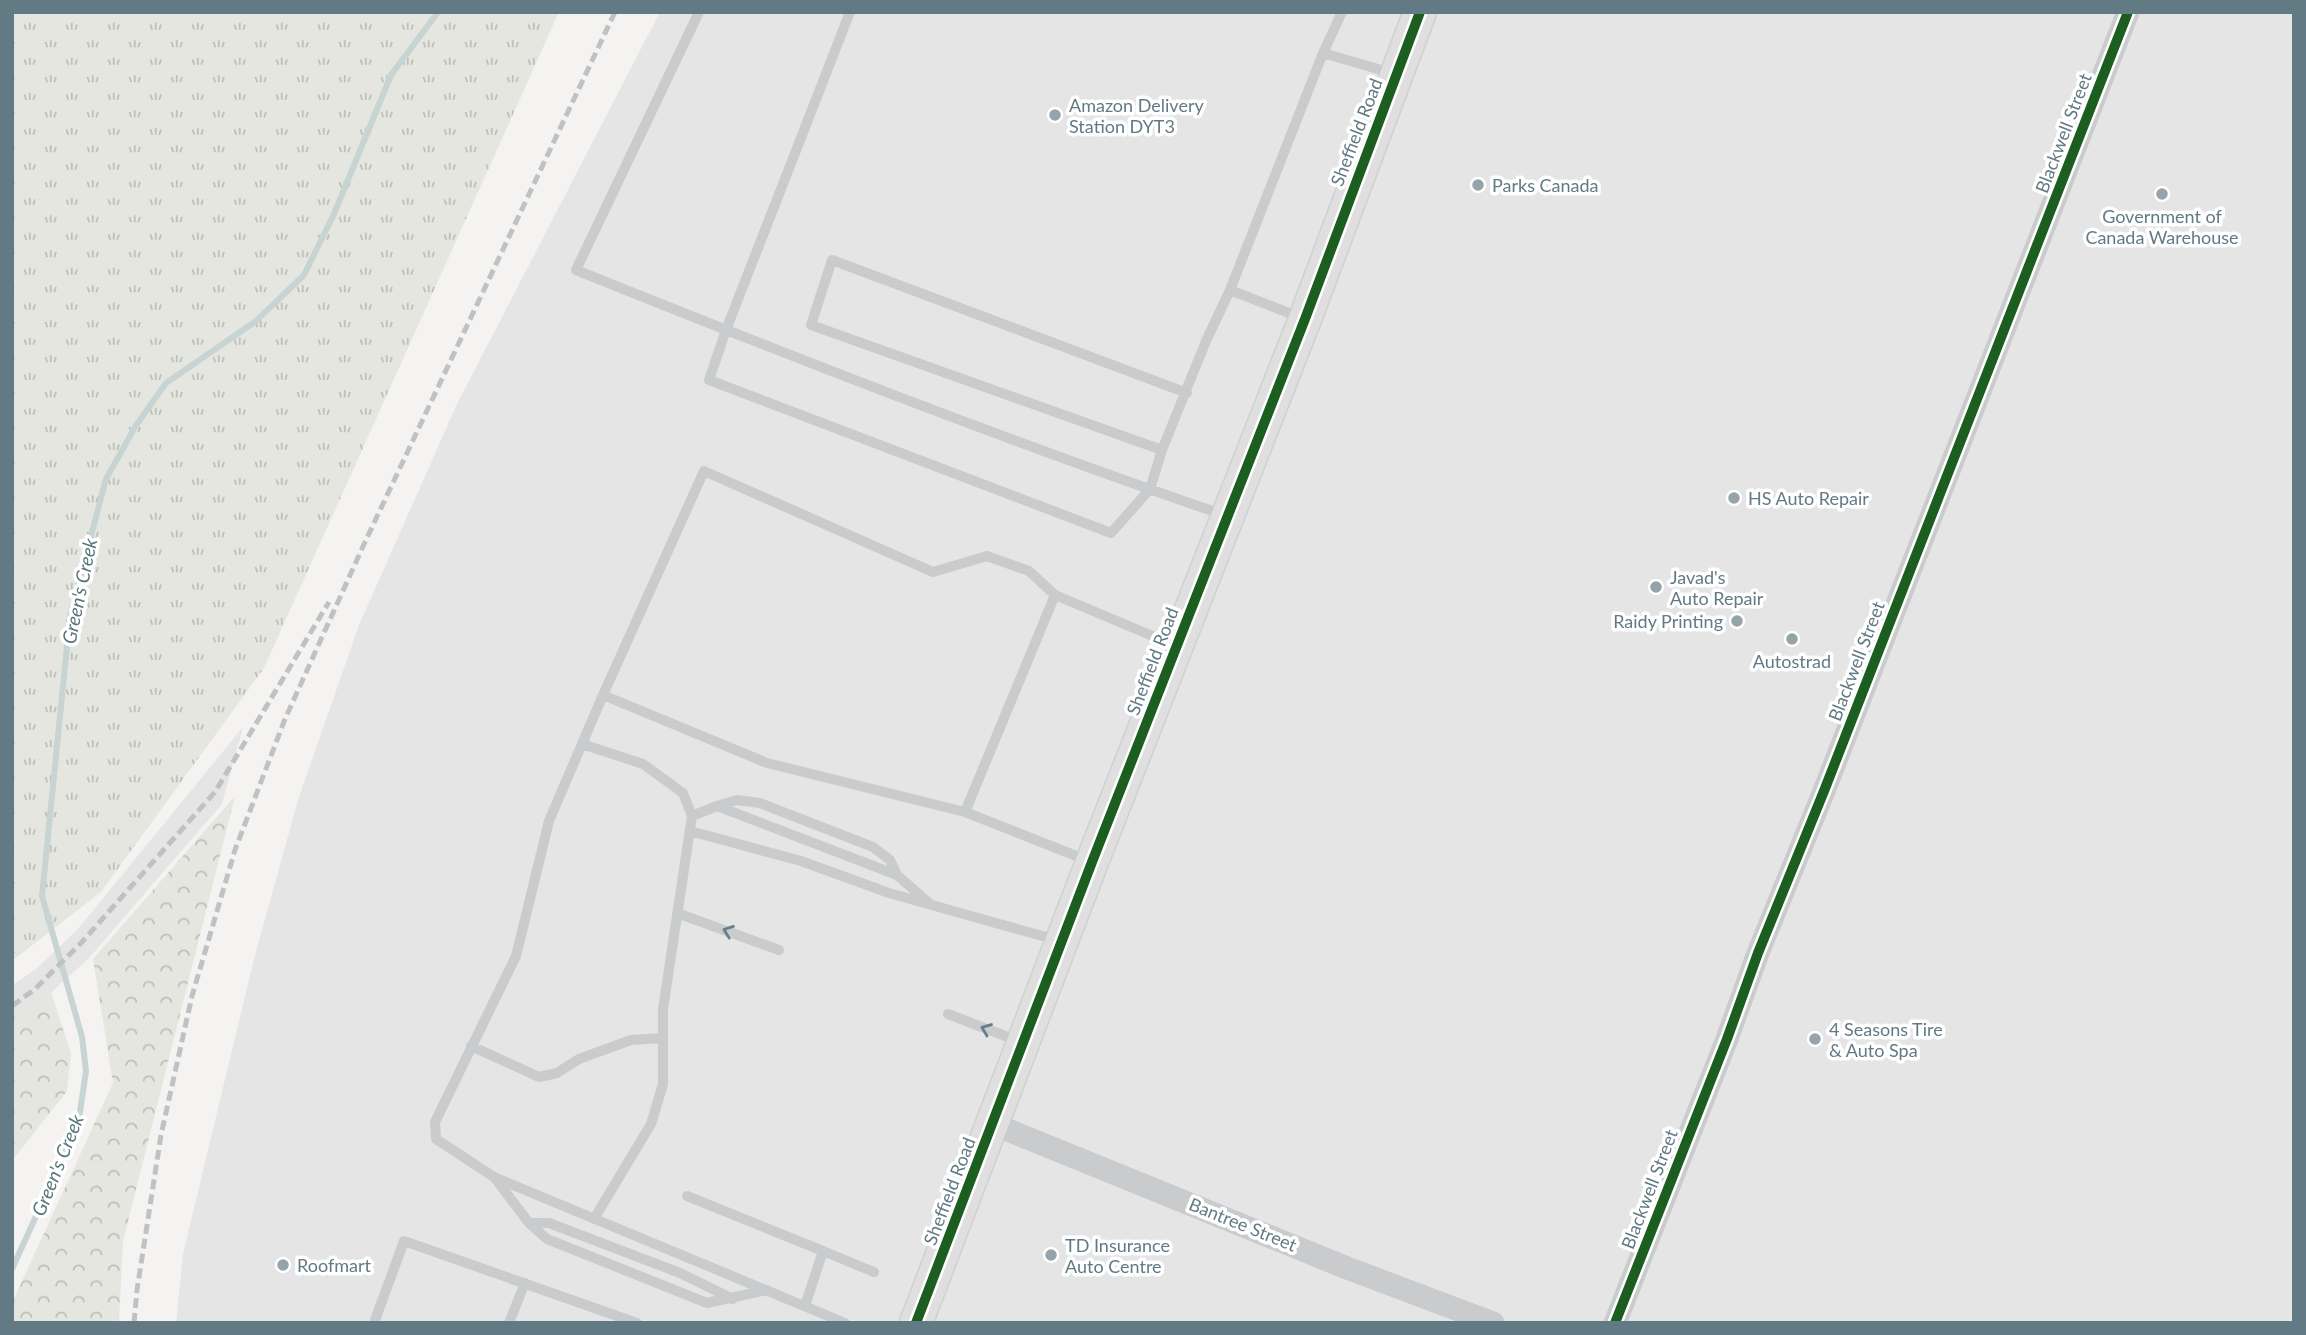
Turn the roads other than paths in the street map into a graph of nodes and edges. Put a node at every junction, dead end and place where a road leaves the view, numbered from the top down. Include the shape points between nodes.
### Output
1 (699, 12) edge
2 (850, 12) edge
3 (1342, 12) edge
4 (1420, 12) edge
5 (2129, 12) edge
6 (1323, 52) junction
7 (1396, 75) junction
8 (1230, 290) junction
9 (1305, 319) junction
10 (726, 330) junction
11 (1187, 393) junction
12 (1162, 450) junction
13 (1150, 489) junction
14 (1226, 515) junction
15 (1055, 594) junction
16 (1177, 646) junction
17 (603, 695) junction
18 (582, 744) junction
19 (717, 806) junction
20 (965, 812) junction
21 (692, 816) junction
22 (690, 831) junction
23 (1092, 862) junction
24 (897, 875) junction
25 (931, 905) junction
26 (677, 913) junction
27 (1063, 942) junction
28 (779, 950) dead end
29 (948, 1014) dead end
30 (663, 1038) junction
31 (1024, 1043) junction
32 (471, 1046) junction
33 (993, 1124) junction
34 (494, 1177) junction
35 (687, 1196) dead end
36 (594, 1219) junction
37 (529, 1223) junction
38 (822, 1251) junction
39 (874, 1272) dead end
40 (525, 1283) junction
41 (767, 1290) junction
42 (733, 1299) junction
43 (805, 1306) junction
44 (374, 1323) edge
45 (509, 1323) edge
46 (637, 1323) edge
47 (845, 1323) edge
48 (916, 1323) edge
49 (1493, 1323) edge
50 (1615, 1323) edge

1 - 10 lane via 576,270
2 - 10 lane
3 - 6 lane
4 - 7 street, Sheffield Road
5 - 50 street, Blackwell Street
6 - 7 lane
6 - 8 lane
7 - 9 street, Sheffield Road
8 - 9 lane
8 - 11 lane
9 - 14 street, Sheffield Road
10 - 13 lane
10 - 13 lane via 709,380 1111,533
11 - 12 lane
11 - 12 lane via 832,260 811,325
12 - 13 lane
13 - 14 lane
14 - 16 street, Sheffield Road
15 - 16 lane
15 - 17 lane via 1029,571 986,556 933,572 704,471
15 - 20 lane
16 - 23 street, Sheffield Road
17 - 18 lane
17 - 20 lane via 767,763
18 - 21 lane via 642,764 683,793
18 - 32 lane via 549,821 516,956
19 - 21 lane
19 - 24 lane
19 - 24 lane via 737,800 760,803 873,847 890,860
20 - 23 lane
21 - 22 lane
22 - 25 lane via 801,861
22 - 26 lane
23 - 27 street, Sheffield Road
24 - 25 lane
25 - 27 lane
28 -> 26 lane
26 - 30 lane
27 - 31 street, Sheffield Road
31 -> 29 lane
30 - 32 lane via 631,1040 539,1077
30 - 36 lane via 663,1084 651,1124
31 - 33 street, Sheffield Road
32 - 34 lane via 435,1122 436,1139
33 - 48 street, Sheffield Road
33 - 49 street, Bantree Street
34 - 36 lane
34 - 37 lane
35 - 38 lane
36 - 41 lane
37 - 42 lane via 549,1223 680,1273
37 - 42 lane via 547,1239 707,1303
38 - 39 lane
38 - 43 lane
40 - 44 lane via 404,1241
40 - 45 lane
40 - 46 lane
41 - 42 lane
41 - 43 lane
43 - 47 lane

